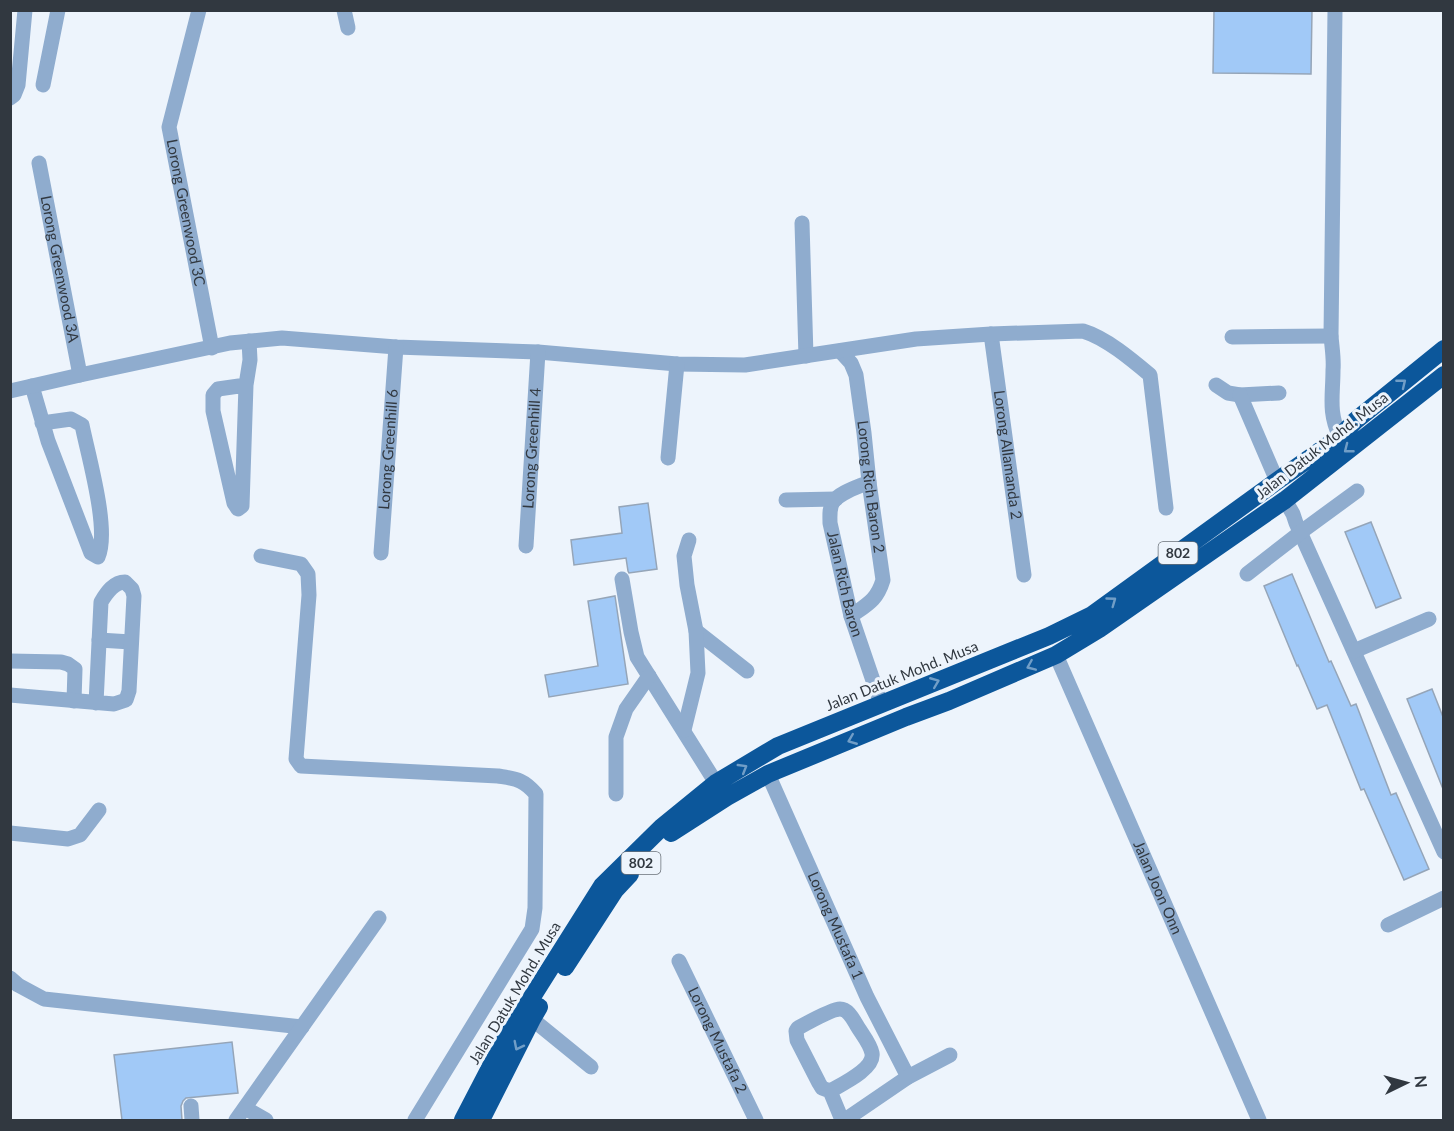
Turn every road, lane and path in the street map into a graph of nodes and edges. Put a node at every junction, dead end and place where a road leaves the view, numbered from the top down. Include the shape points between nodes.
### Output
1 (25, 10) edge
2 (58, 10) edge
3 (199, 10) edge
4 (344, 10) edge
5 (1335, 10) edge
6 (348, 28) dead end
7 (43, 86) dead end
8 (10, 98) edge
9 (39, 163) dead end
10 (802, 223) dead end
11 (992, 334) junction
12 (1331, 336) junction
13 (1232, 337) dead end
14 (249, 341) junction
15 (396, 346) junction
16 (212, 348) junction
17 (1443, 349) edge
18 (840, 351) junction
19 (538, 352) junction
20 (806, 357) junction
21 (677, 364) junction
22 (80, 375) junction
23 (1443, 375) edge
24 (246, 385) junction
25 (1216, 385) dead end
26 (32, 386) junction
27 (10, 391) edge
28 (1279, 393) dead end
29 (1240, 395) junction
30 (42, 423) junction
31 (1340, 437) junction
32 (668, 458) dead end
33 (1277, 481) junction
34 (869, 482) junction
35 (1358, 491) dead end
36 (836, 499) junction
37 (786, 500) dead end
38 (1285, 500) junction
39 (1166, 508) dead end
40 (1301, 532) junction
41 (689, 540) dead end
42 (526, 546) dead end
43 (381, 554) dead end
44 (261, 556) dead end
45 (1247, 574) dead end
46 (1024, 575) dead end
47 (622, 579) dead end
48 (850, 615) junction
49 (1429, 619) dead end
50 (696, 631) junction
51 (99, 640) junction
52 (131, 642) junction
53 (1354, 651) junction
54 (1056, 655) junction
55 (10, 661) edge
56 (747, 671) dead end
57 (648, 676) junction
58 (10, 695) edge
59 (74, 701) junction
60 (96, 703) junction
61 (881, 704) junction
62 (906, 717) junction
63 (684, 730) junction
64 (768, 774) junction
65 (716, 783) junction
66 (616, 794) dead end
67 (99, 810) dead end
68 (10, 833) edge
69 (1443, 852) edge
70 (1443, 898) edge
71 (379, 918) dead end
72 (1388, 925) dead end
73 (679, 961) dead end
74 (10, 978) edge
75 (867, 997) junction
76 (532, 1019) junction
77 (853, 1019) junction
78 (302, 1027) junction
79 (950, 1055) dead end
80 (591, 1067) dead end
81 (908, 1077) junction
82 (830, 1091) junction
83 (241, 1114) edge
84 (266, 1120) edge
85 (415, 1120) edge
86 (463, 1120) edge
87 (481, 1120) edge
88 (756, 1120) edge
89 (843, 1120) edge
90 (1259, 1120) edge

1 - 8 street via 18,85
2 - 7 street
3 - 16 street, Lorong Greenwood 3C via 169,127
4 - 6 street
5 - 12 street
9 - 22 street, Lorong Greenwood 3A
10 - 20 street
11 - 18 street via 916,339
11 - 39 street via 1095,334 1150,375
11 - 46 street, Lorong Allamanda 2
12 - 13 street
12 - 31 street via 1331,410
14 - 15 street via 282,338
14 - 16 street
14 - 24 street
15 - 19 street
15 - 43 street, Lorong Greenhill 6
16 - 22 street
31 -> 17 highway, Jalan Datuk Mohd. Musa / 802
18 - 20 street
18 - 34 street, Lorong Rich Baron 2 via 856,375
19 - 21 street
19 - 42 street, Lorong Greenhill 4
20 - 21 street via 745,365
21 - 32 street
22 - 26 street
23 -> 38 highway, Jalan Datuk Mohd. Musa / 802
24 - 24 street via 242,506 238,509 213,411 213,394 218,389
25 - 29 street
26 - 27 street
26 - 30 street
28 - 29 street
29 - 33 street
30 - 30 street via 92,553 98,557 102,518 82,425 71,419
31 - 33 highway, Jalan Datuk Mohd. Musa / 802
61 -> 33 highway, Jalan Datuk Mohd. Musa / 802 via 1092,615
34 - 36 street
34 - 48 street, Lorong Rich Baron 2 via 883,580 873,600
35 - 40 street
36 - 37 street
36 - 48 street, Jalan Rich Baron via 830,522
38 - 40 street
38 - 54 highway, Jalan Datuk Mohd. Musa / 802 via 1100,629
40 - 45 street
40 - 53 street
41 - 50 street via 684,556
44 - 85 street via 301,564 308,574 296,759 302,766 498,776 518,779 536,794 532,929
47 - 57 street via 637,657
48 - 61 street, Jalan Rich Baron
49 - 53 street
50 - 56 street
50 - 63 street via 698,673
51 - 52 street
51 - 52 street via 100,602 118,582 126,582 134,596
51 - 60 street
52 - 60 street via 126,700
53 - 69 street
54 -> 62 highway, Jalan Datuk Mohd. Musa / 802
54 - 90 street, Jalan Joon Onn
55 - 59 street via 68,664 75,669
57 - 63 street
57 - 66 street via 626,709 616,737
58 - 59 street
59 - 60 street
61 - 62 highway via 887,712
65 -> 61 highway, Jalan Datuk Mohd. Musa / 802 via 778,746
62 -> 64 highway, Jalan Datuk Mohd. Musa / 802
63 - 65 street
64 - 75 street, Lorong Mustafa 1
64 - 76 highway, Jalan Datuk Mohd. Musa / 802 via 668,835 653,850 615,890
65 - 86 highway, Jalan Datuk Mohd. Musa / 802 via 662,827 602,886 503,1043
67 - 68 street via 80,835 68,839
70 - 72 street
71 - 78 street
73 - 88 street, Lorong Mustafa 2
74 - 78 street via 44,999
75 - 77 street
75 - 81 street, Lorong Mustafa 1
76 - 80 street
76 -> 87 highway, Jalan Datuk Mohd. Musa / 802
77 - 82 street via 871,1049 872,1060 865,1069
77 - 82 street via 846,1010 834,1010 796,1031 819,1083
78 - 83 street
79 - 81 street
81 - 89 street
82 - 89 street
83 - 84 street

